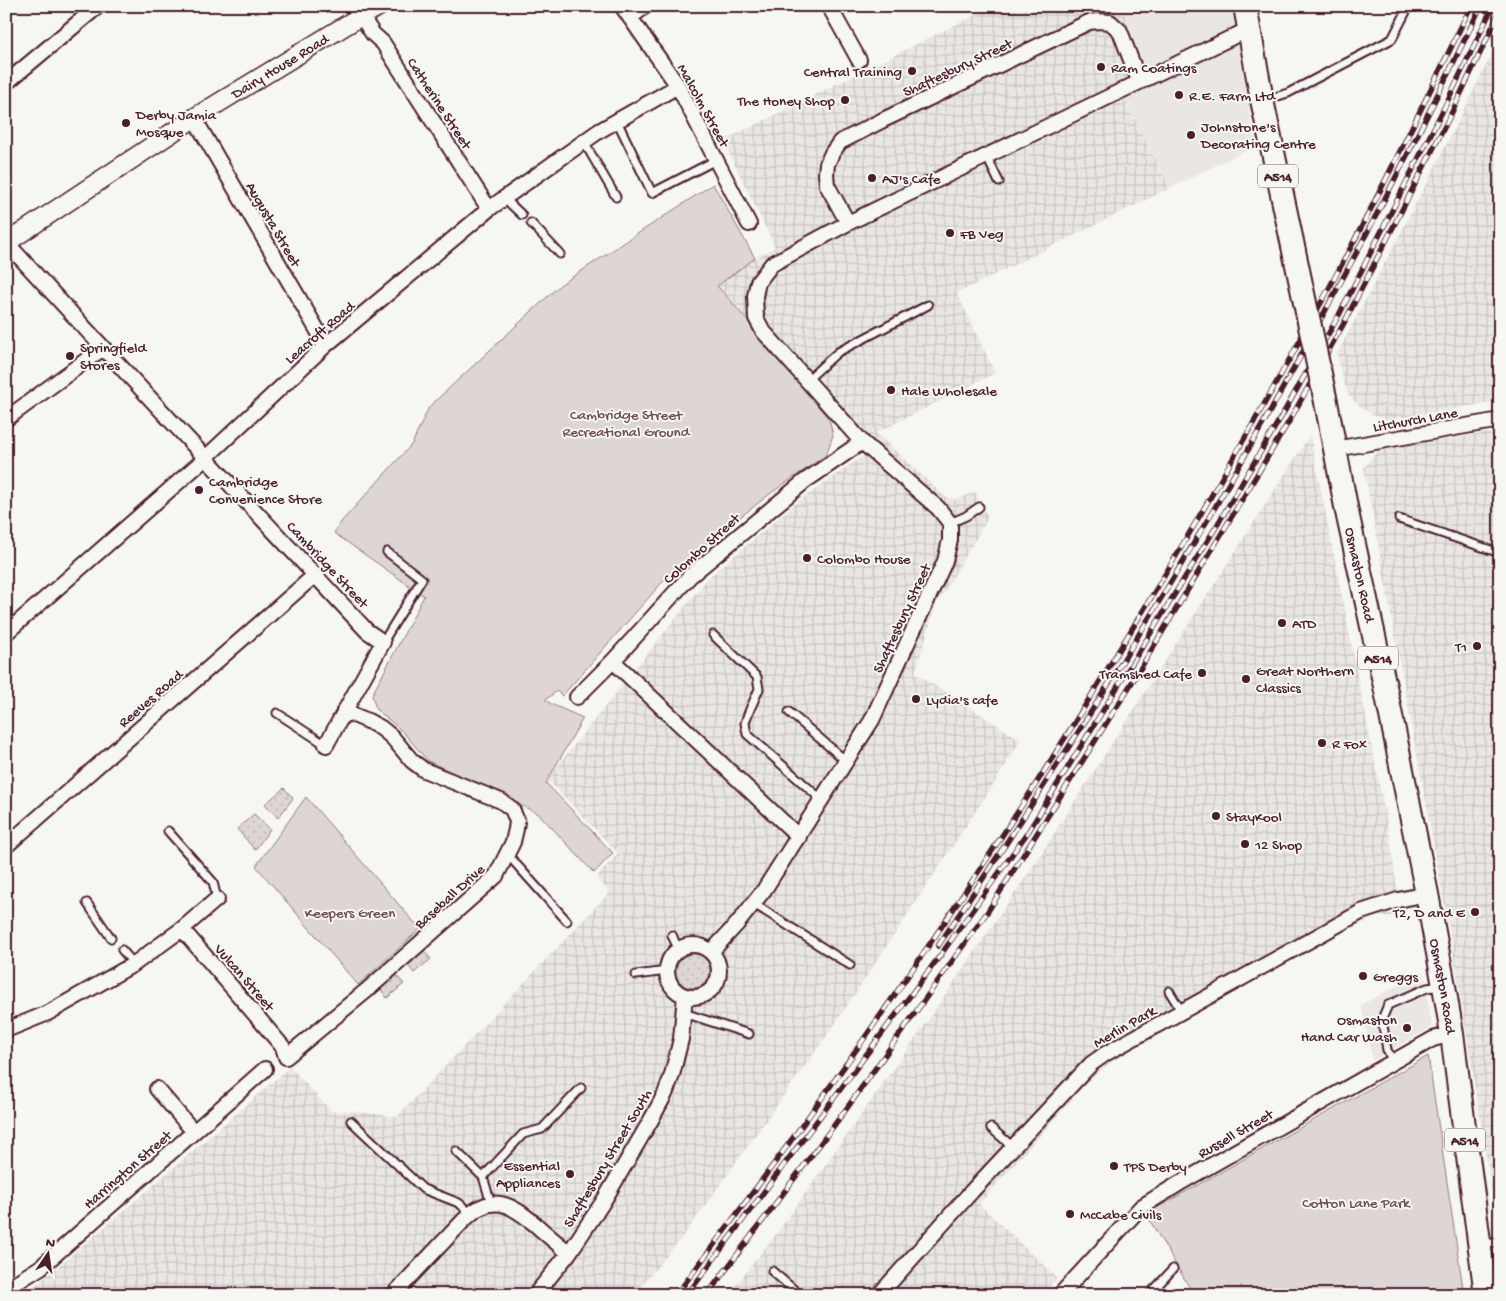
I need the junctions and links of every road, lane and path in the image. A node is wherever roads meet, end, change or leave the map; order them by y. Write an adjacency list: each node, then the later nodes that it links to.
1 (98, 6): 12 (street)
2 (380, 6): 8 (street, Dairy House Road)
3 (645, 6): 7 (street)
4 (829, 6): 10 (street)
5 (1245, 6): 9 (main road, Osmaston Road / A514)
6 (1409, 6): 14 (lane)
7 (626, 12): 13 (street, Malcolm Street)
8 (360, 16): 15 (street, Dairy House Road); 23 (street, Catherine Street)
9 (1249, 29): 11 (street); 14 (main road, Osmaston Road / A514)
10 (859, 60)
11 (1139, 81): 18 (street); 26 (street, Shaftesbury Street)
12 (6, 83)
13 (678, 86): 16 (street, Leacroft Road); 19 (street, Malcolm Street)
14 (1262, 100): 37 (main road, Osmaston Road / A514, bridge)
15 (194, 118): 28 (street, Dairy House Road); 31 (street, Augusta Street)
16 (617, 121): 17 (street, Leacroft Road); 19 (lane)
17 (584, 142): 21 (lane); 22 (street, Leacroft Road)
18 (986, 156): 20 (lane); 26 (street)
19 (716, 160): 27 (street, Malcolm Street)
20 (999, 182)
21 (616, 197)
22 (504, 198): 23 (street, Leacroft Road); 24 (lane)
23 (489, 209): 31 (street, Leacroft Road)
24 (522, 215)
25 (531, 223): 29 (lane)
26 (848, 223): 33 (street)
27 (749, 224)
28 (6, 242): 32 (street, Cambridge Street)
29 (560, 254)
30 (928, 305): 33 (lane)
31 (326, 345): 38 (street, Leacroft Road)
32 (103, 348): 34 (street); 38 (street, Cambridge Street)
33 (807, 380): 36 (street)
34 (6, 419)
35 (1500, 420): 37 (street, Litchurch Lane)
36 (862, 442): 41 (street); 48 (street, Colombo Street)
37 (1335, 449): 60 (main road, Osmaston Road / A514)
38 (206, 457): 44 (street, Cambridge Street); 45 (street, Leacroft Road)
39 (979, 506): 41 (lane)
40 (1399, 519): 43 (lane)
41 (950, 523): 54 (street, Shaftesbury Street)
42 (387, 552): 47 (lane)
43 (1500, 553)
44 (315, 575): 47 (street, Cambridge Street); 58 (street, Reeves Road)
45 (6, 633)
46 (713, 635): 55 (lane)
47 (384, 642): 50 (street)
48 (613, 661): 49 (street, Colombo Street); 57 (street)
49 (577, 697)
50 (344, 711): 53 (street); 59 (street, Baseball Drive)
51 (789, 712): 54 (lane)
52 (277, 713): 53 (lane)
53 (326, 745)
54 (846, 761): 55 (street, Shaftesbury Street)
55 (822, 800): 57 (street, Shaftesbury Street)
56 (168, 831): 61 (lane)
57 (799, 837): 63 (street, Shaftesbury Street)
58 (6, 846)
59 (508, 855): 64 (lane); 83 (street, Baseball Drive)
60 (1427, 894): 75 (main road, Osmaston Road / A514); 78 (street, Merlin Park)
61 (217, 899): 65 (street)
62 (87, 903): 67 (lane)
63 (754, 904): 70 (street, Shaftesbury Street); 72 (lane)
64 (567, 921)
65 (182, 929): 71 (street); 83 (street, Vulcan Street)
66 (672, 935): 68 (lane)
67 (111, 938)
68 (678, 949): 70 (street); 73 (street)
69 (122, 950): 71 (lane)
70 (711, 952): 77 (street)
71 (134, 964): 80 (street)
72 (850, 965)
73 (667, 971): 74 (lane); 77 (street)
74 (636, 975)
75 (1444, 986): 82 (main road, Osmaston Road / A514); 84 (lane)
76 (1169, 990): 78 (lane)
77 (686, 996): 79 (street, Shaftesbury Street South)
78 (1182, 1012): 91 (street, Merlin Park)
79 (684, 1013): 81 (lane); 97 (street, Shaftesbury Street South)
80 (6, 1030)
81 (749, 1034)
82 (1452, 1034): 84 (street, Russell Street); 96 (main road, Osmaston Road / A514)
83 (284, 1052)
84 (1393, 1061): 106 (street, Russell Street)
85 (265, 1069): 90 (street, Harrington Street)
86 (581, 1088): 93 (lane)
87 (157, 1089): 90 (street)
88 (351, 1121): 95 (lane)
89 (991, 1128): 91 (lane)
90 (194, 1132): 100 (street, Harrington Street)
91 (1013, 1147): 105 (street, Merlin Park)
92 (456, 1152): 93 (lane)
93 (482, 1177): 94 (lane)
94 (491, 1203): 95 (street); 97 (street)
95 (470, 1213): 102 (street)
96 (1490, 1243): 108 (main road, Osmaston Road / A514)
97 (569, 1253): 103 (street, Shaftesbury Street South)
98 (1172, 1269): 101 (lane)
99 (772, 1271): 104 (lane)
100 (6, 1289)
101 (1152, 1292): 107 (lane)
102 (393, 1295)
103 (535, 1295)
104 (800, 1295)
105 (879, 1295)
106 (1060, 1295)
107 (1161, 1295)
108 (1486, 1295)

